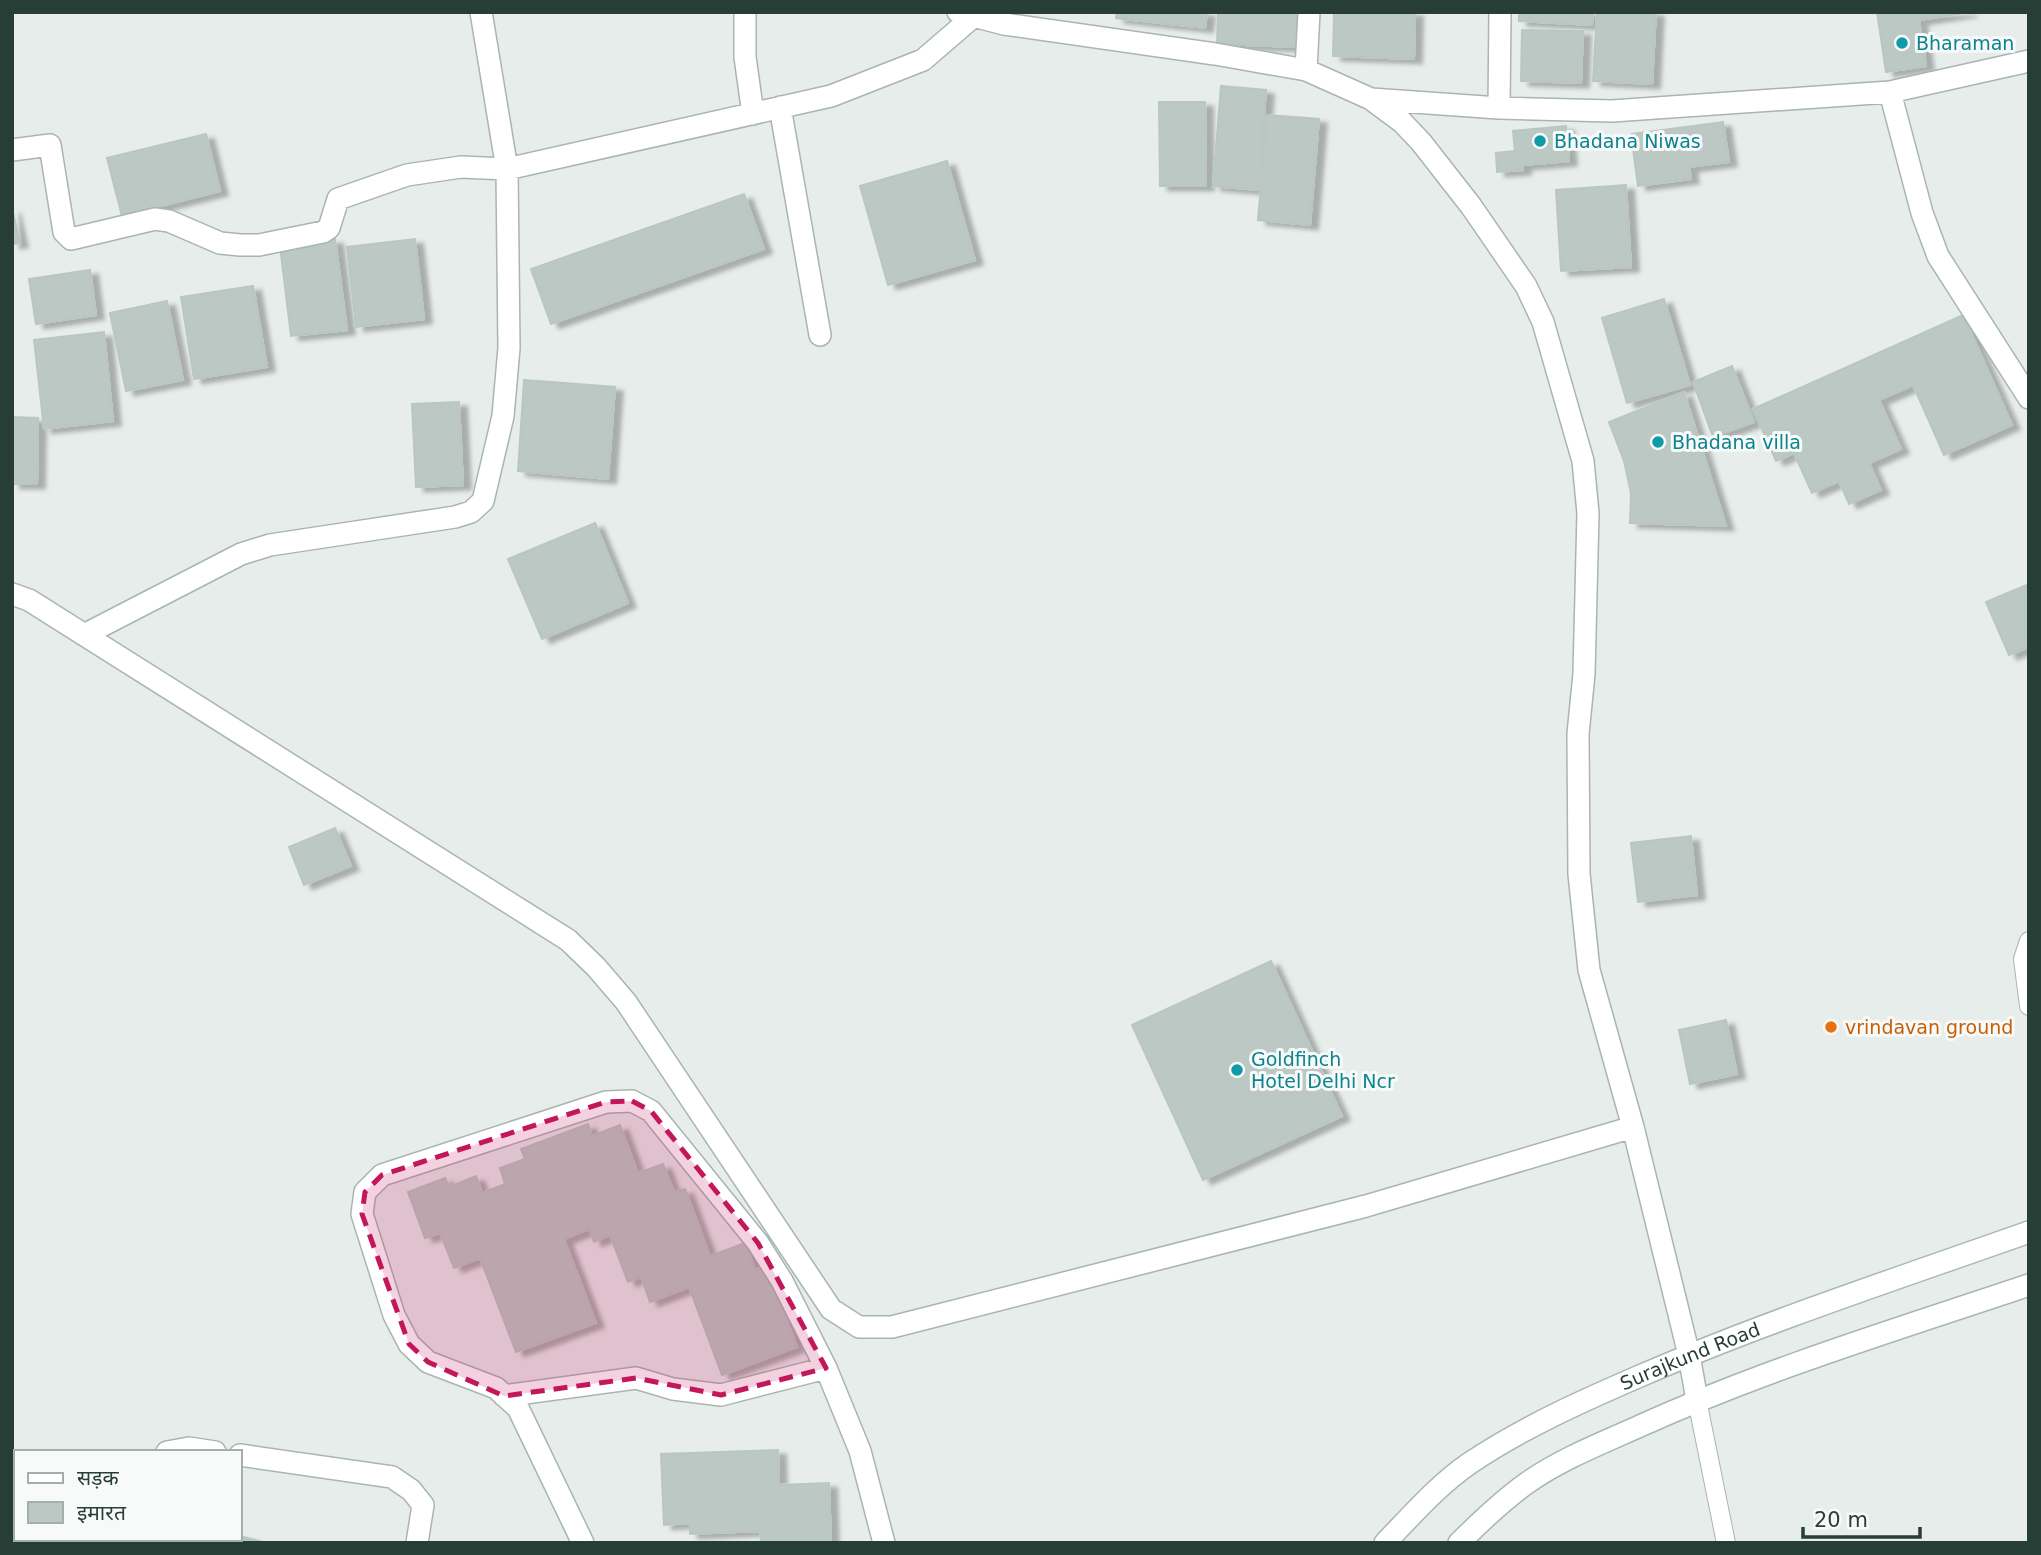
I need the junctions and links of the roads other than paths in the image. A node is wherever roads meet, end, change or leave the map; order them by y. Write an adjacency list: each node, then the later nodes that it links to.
1 (481, 12): 14 (street)
2 (745, 12): 12 (street)
3 (1309, 12): 7 (street)
4 (1500, 12): 11 (street)
5 (966, 14): 7 (street); 10 (street)
6 (2029, 61): 8 (street)
7 (1306, 70): 9 (street)
8 (1890, 92): 11 (street); 16 (street)
9 (1371, 99): 11 (street); 21 (street)
10 (780, 107): 12 (street); 15 (street)
11 (1499, 108)
12 (753, 114): 14 (street)
13 (12, 150): 14 (street)
14 (506, 169): 18 (street)
15 (820, 335)
16 (2029, 398)
17 (12, 594): 18 (street)
18 (84, 635): 21 (street)
19 (2029, 941): 20 (lane)
20 (2029, 1006)
21 (1633, 1127): 24 (street)
22 (2029, 1232): 24 (street, Surajkund Road)
23 (2029, 1285): 27 (street)
24 (1689, 1354): 27 (street); 34 (street, Surajkund Road)
25 (826, 1368): 26 (street); 26 (street); 33 (street)
26 (504, 1396): 32 (street)
27 (1698, 1400): 35 (street); 36 (lane)
28 (178, 1450): 29 (street)
29 (202, 1450)
30 (242, 1455): 31 (street)
31 (417, 1543)
32 (583, 1543)
33 (884, 1543)
34 (1385, 1543)
35 (1459, 1543)
36 (1726, 1543)

